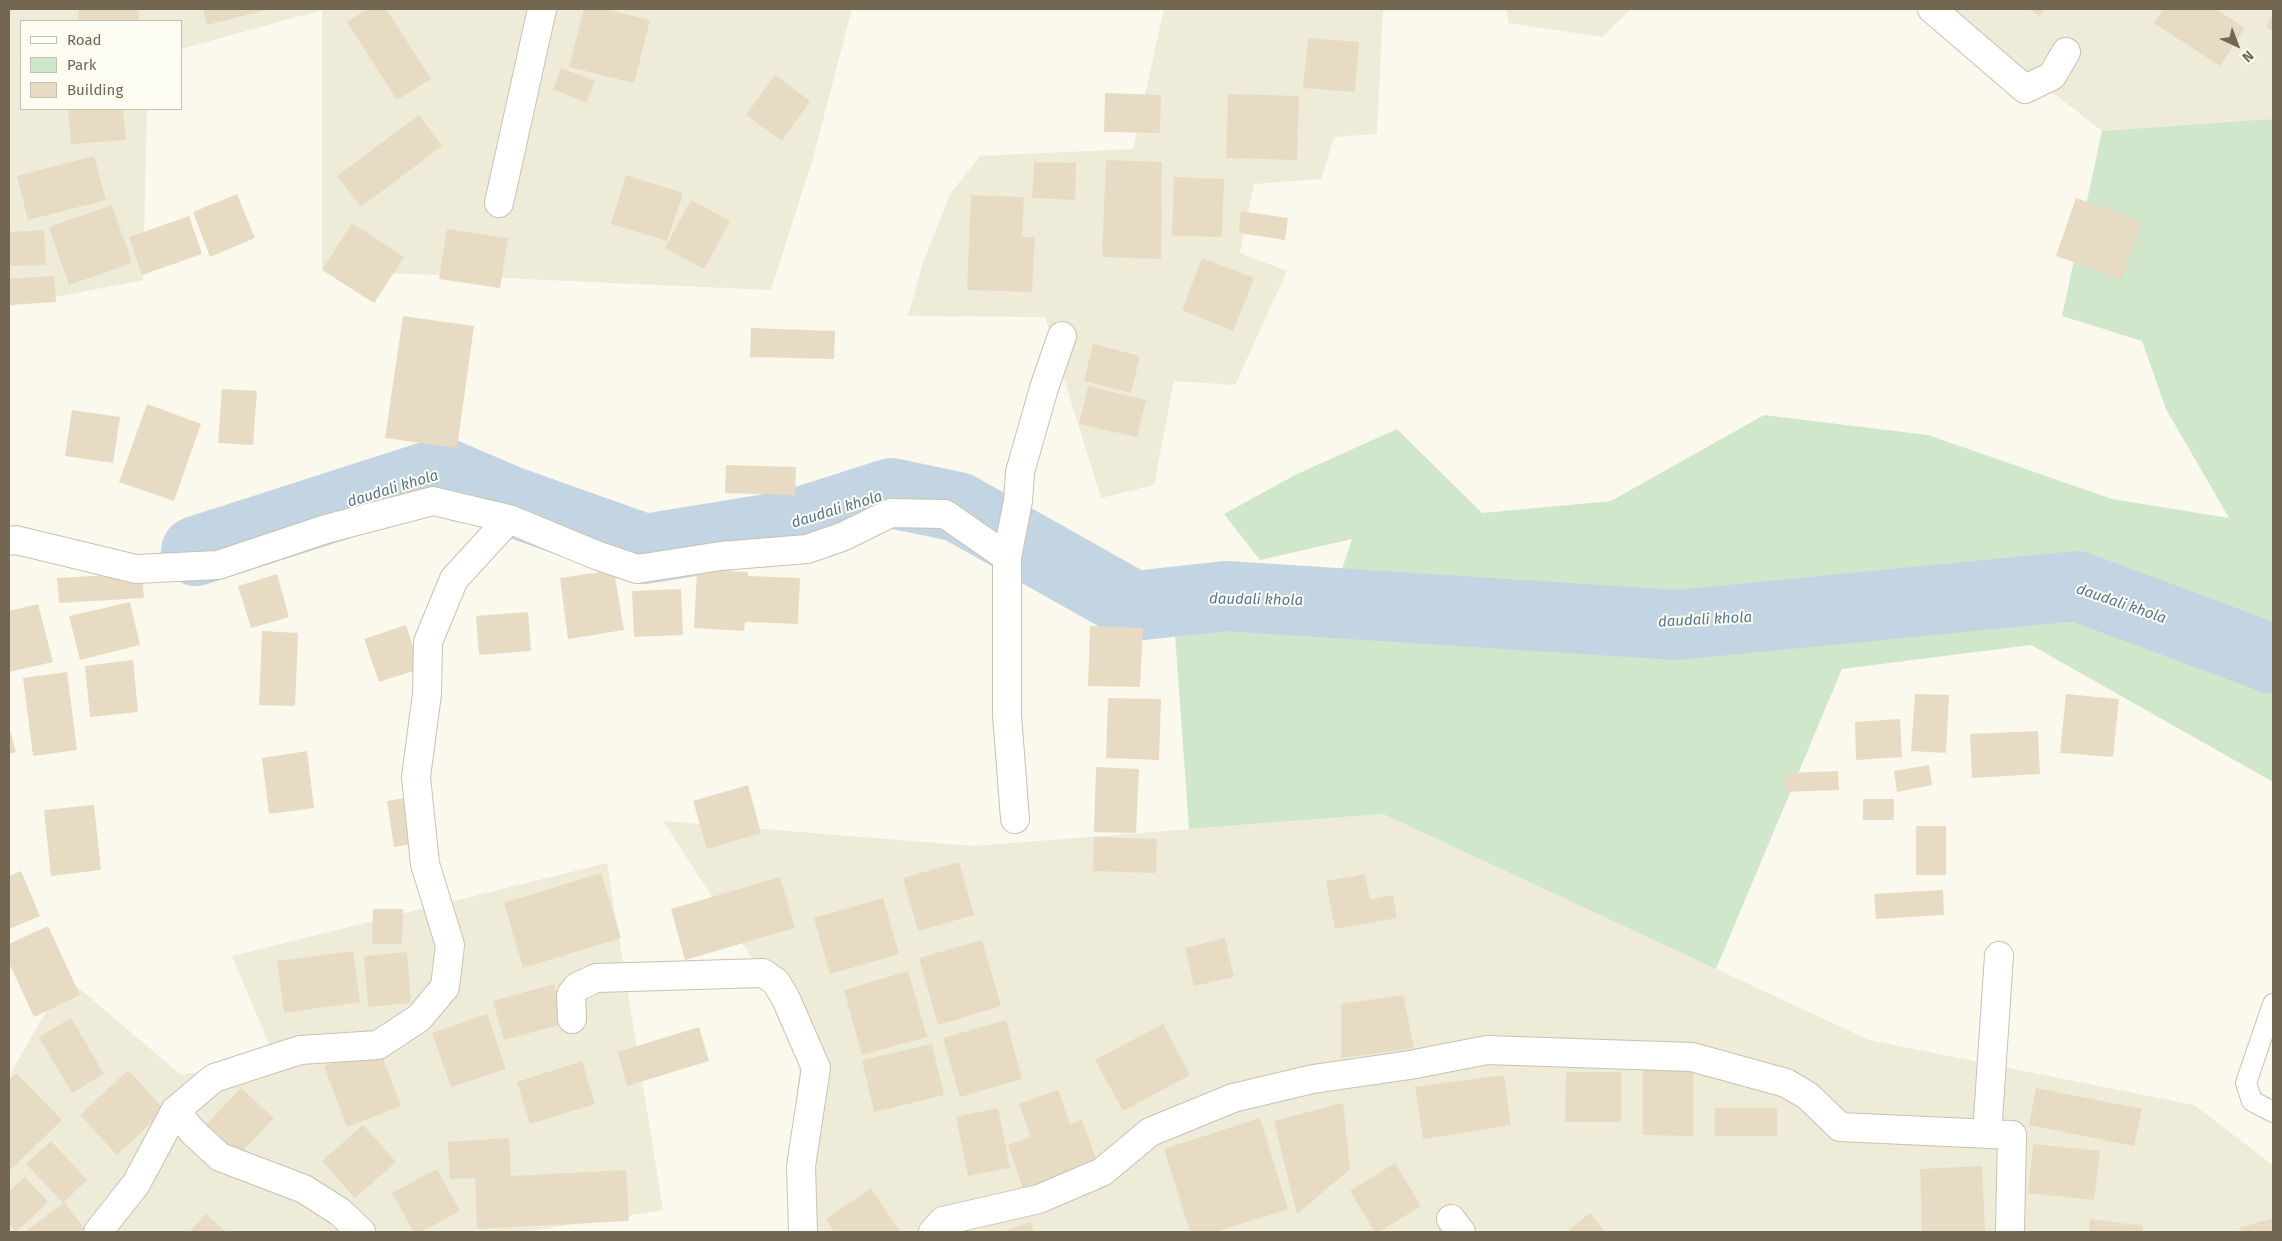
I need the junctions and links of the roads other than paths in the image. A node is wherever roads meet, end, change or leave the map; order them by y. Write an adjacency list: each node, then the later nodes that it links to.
1 (542, 9): 4 (street)
2 (1932, 9): 3 (street)
3 (2066, 52)
4 (499, 203)
5 (1062, 336): 8 (street)
6 (509, 519): 7 (street); 8 (street); 13 (street)
7 (9, 541)
8 (1006, 557): 9 (street)
9 (1015, 818)
10 (1999, 956): 15 (street)
11 (2273, 1004): 14 (lane)
12 (572, 1019): 18 (street)
13 (174, 1110): 16 (street); 17 (street)
14 (2273, 1112)
15 (1987, 1134): 19 (street); 20 (street)
16 (98, 1232)
17 (361, 1232)
18 (803, 1232)
19 (933, 1232)
20 (2010, 1232)

